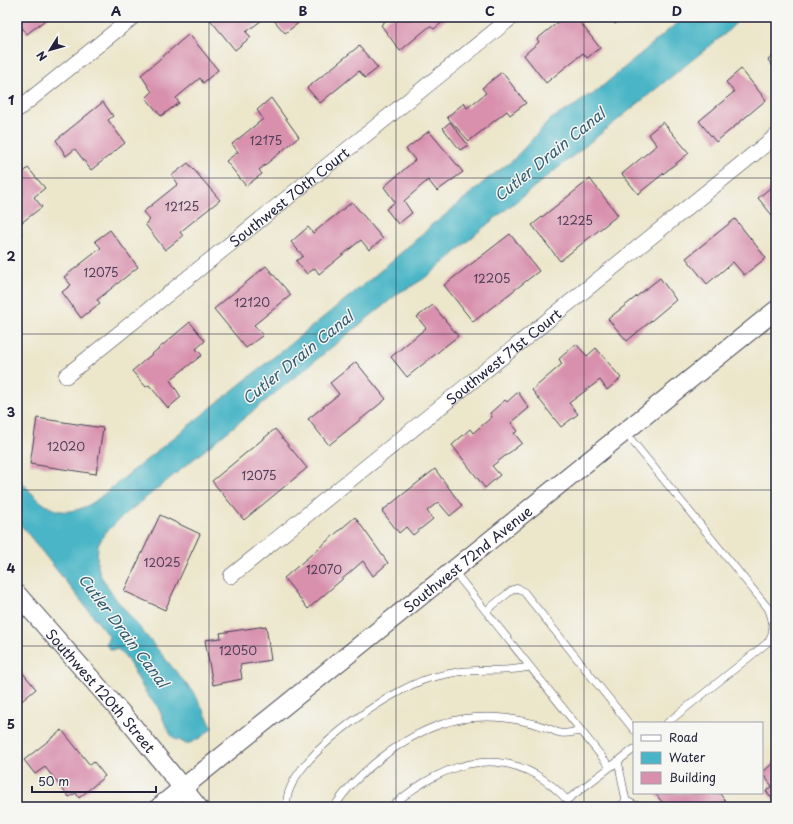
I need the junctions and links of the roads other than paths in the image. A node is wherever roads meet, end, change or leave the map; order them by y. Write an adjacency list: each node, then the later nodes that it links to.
1 (133, 17): 3 (street)
2 (512, 17): 6 (street, Southwest 70th Court)
3 (17, 110)
4 (776, 136): 9 (street, Southwest 71st Court)
5 (776, 310): 7 (street, Southwest 72nd Avenue)
6 (66, 376)
7 (625, 432): 8 (street, Southwest 72nd Avenue); 12 (lane)
8 (452, 569): 11 (lane); 21 (street, Southwest 72nd Avenue)
9 (232, 576)
10 (17, 594): 21 (street, Southwest 120th Street)
11 (486, 611): 14 (lane); 16 (lane)
12 (770, 639): 13 (lane); 15 (lane)
13 (776, 646)
14 (529, 667): 17 (lane); 25 (lane)
15 (668, 722)
16 (633, 729)
17 (580, 731): 20 (lane); 26 (lane)
18 (633, 750): 19 (lane)
19 (618, 761): 20 (lane); 22 (lane)
20 (610, 767): 27 (lane)
21 (183, 788): 23 (street, Southwest 72nd Avenue); 24 (street, Southwest 120th Street)
22 (626, 801): 28 (lane); 29 (lane)
23 (159, 807)
24 (198, 807)
25 (287, 807)
26 (334, 807)
27 (391, 807)
28 (619, 807)
29 (640, 807)

